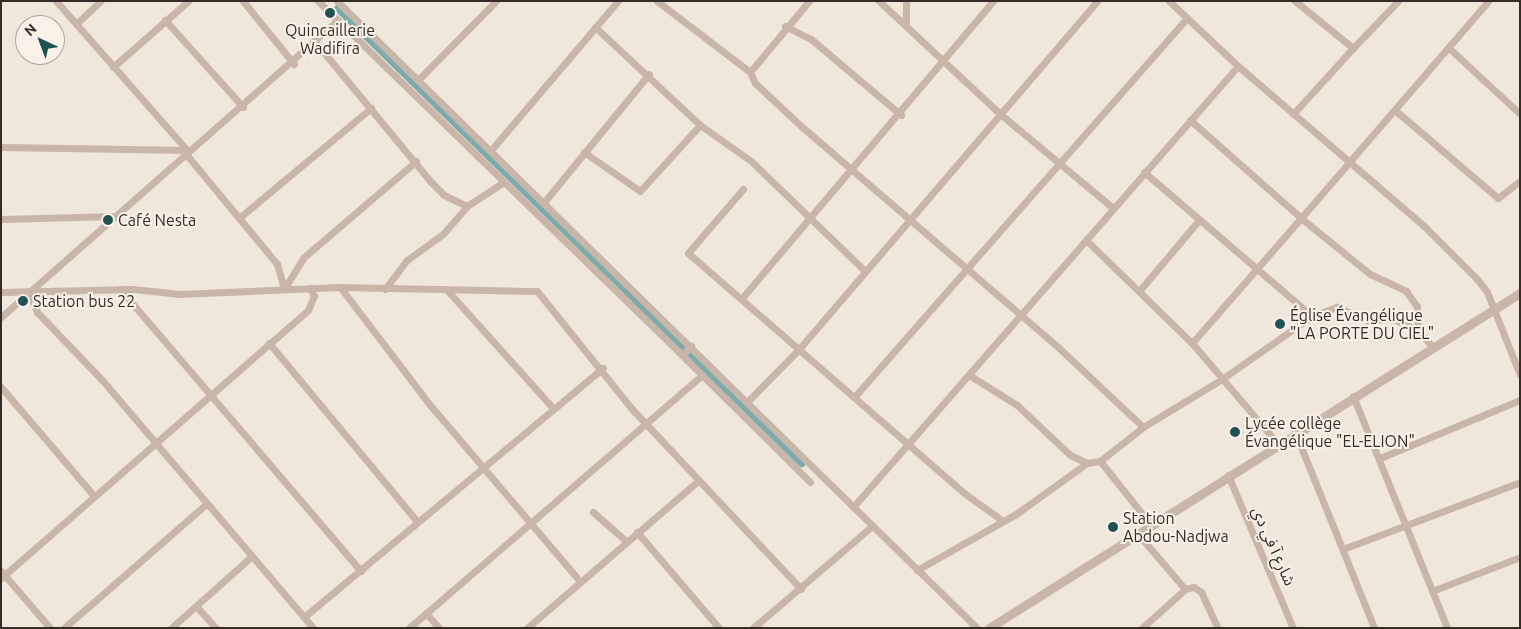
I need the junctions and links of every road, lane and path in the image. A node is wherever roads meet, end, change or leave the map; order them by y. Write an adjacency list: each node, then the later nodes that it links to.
1 (56, 1): 23 (street)
2 (101, 1): 23 (street)
3 (188, 1): 20 (street)
4 (243, 1): 30 (street)
5 (318, 1): 21 (street)
6 (337, 1): 35 (street)
7 (496, 1): 35 (street)
8 (618, 1): 25 (street)
9 (656, 1): 33 (street)
10 (809, 1): 24 (street)
11 (879, 1): 22 (street)
12 (906, 1): 22 (street)
13 (993, 1): 29 (street)
14 (1097, 1): 39 (street)
15 (1169, 1): 19 (street)
16 (1295, 1): 27 (street)
17 (1398, 1): 27 (street)
18 (1488, 1): 28 (street)
19 (1187, 18): 31 (street); 49 (street)
20 (165, 20): 32 (street); 36 (street)
21 (338, 20): 26 (street); 54 (street)
22 (906, 22): 29 (street)
23 (76, 24): 32 (street)
24 (785, 26): 33 (street); 42 (street)
25 (595, 28): 34 (street); 46 (street)
26 (316, 43): 30 (street); 37 (street)
27 (1352, 48): 40 (street)
28 (1449, 48): 38 (street); 41 (street)
29 (947, 61): 39 (street); 42 (street)
30 (294, 64): 36 (street)
31 (1238, 66): 40 (street); 43 (street)
32 (113, 68): 47 (street)
33 (750, 72): 52 (street)
34 (649, 74): 44 (street); 48 (street)
35 (418, 80): 46 (street)
36 (243, 106): 47 (street)
37 (371, 108): 50 (street); 61 (street)
38 (1396, 111): 51 (street); 55 (street)
39 (999, 113): 49 (street); 65 (street)
40 (1293, 114): 51 (street)
41 (1520, 114)
42 (901, 115): 52 (street)
43 (1190, 120): 53 (street); 62 (street)
44 (700, 125): 48 (street); 63 (street)
45 (1, 147): 47 (street)
46 (491, 150): 57 (street)
47 (187, 152): 60 (street); 61 (street)
48 (584, 152): 57 (street)
49 (1058, 160): 59 (street); 68 (street)
50 (416, 161): 58 (street); 74 (street)
51 (1350, 161): 62 (street); 82 (street)
52 (853, 172): 63 (street); 65 (street)
53 (1144, 172): 59 (street); 66 (street)
54 (504, 182): 58 (street); 92 (street)
55 (1520, 182)
56 (743, 189): 81 (street)
57 (545, 201): 89 (street)
58 (467, 206): 75 (street)
59 (1113, 208): 67 (street)
60 (116, 216): 64 (street); 79 (street)
61 (239, 218): 74 (street)
62 (1301, 218): 69 (street); 86 (street)
63 (811, 219): 70 (street); 81 (street)
64 (1, 220)
65 (909, 220): 68 (street); 70 (street)
66 (1199, 220): 69 (street); 77 (street)
67 (1086, 240): 77 (street); 85 (street)
68 (967, 267): 85 (street); 99 (street)
69 (1256, 270): 83 (street); 88 (street)
70 (865, 271): 91 (street)
71 (340, 287): 72 (street); 75 (street); 114 (street)
72 (310, 288): 74 (street); 87 (street)
73 (120, 289): 74 (street); 79 (street); 101 (street)
74 (284, 289)
75 (385, 289): 76 (street)
76 (447, 290): 93 (street); 104 (street)
77 (1140, 290): 88 (street)
78 (1, 292): 79 (street)
79 (29, 292): 84 (street); 108 (street)
80 (1520, 294): 82 (street)
81 (742, 298): 91 (street)
82 (1494, 310): 90 (street); 94 (street)
83 (1312, 316): 86 (street); 97 (street)
84 (1, 317)
85 (1019, 317): 96 (street); 106 (street)
86 (1418, 330): 90 (street)
87 (269, 343): 101 (street); 123 (street)
88 (1192, 343): 97 (street)
89 (691, 346): 92 (street); 103 (street)
90 (1433, 346): 100 (street)
91 (799, 349): 99 (street); 103 (street)
92 (682, 355): 95 (street)
93 (603, 368): 104 (street); 105 (street)
94 (1520, 375)
95 (702, 376): 105 (street); 117 (street)
96 (969, 376): 110 (street); 113 (street)
97 (1222, 379): 106 (street); 109 (street)
98 (1, 387): 119 (street)
99 (856, 395): 110 (street)
100 (1353, 396): 107 (street); 111 (street)
101 (209, 397): 108 (street); 136 (street)
102 (1520, 400): 111 (street)
103 (746, 402): 121 (street)
104 (552, 407): 114 (street)
105 (648, 424): 116 (street); 125 (street)
106 (1143, 427): 112 (street)
107 (1295, 432): 109 (street); 132 (street)
108 (156, 443): 119 (street); 120 (street)
109 (1277, 443): 115 (street)
110 (909, 446): 121 (street); 124 (street)
111 (1380, 458): 127 (street)
112 (1100, 462): 113 (street); 126 (street)
113 (1087, 463): 124 (street)
114 (481, 467): 123 (street); 125 (street)
115 (1228, 476): 126 (street); 159 (street, شارع آ في دي)
116 (697, 482): 129 (street); 140 (street)
117 (810, 482)
118 (1520, 482): 127 (street)
119 (94, 496): 137 (street)
120 (205, 505): 134 (street); 146 (street)
121 (852, 506): 128 (street)
122 (593, 512): 131 (street)
123 (417, 521): 136 (street)
124 (1003, 521): 135 (street)
125 (530, 523): 138 (street); 143 (street)
126 (1151, 525): 130 (street)
127 (1407, 525): 132 (street); 141 (street)
128 (872, 526): 135 (street); 140 (street)
129 (637, 532): 131 (street); 153 (street)
130 (1138, 534): 139 (street); 156 (street)
131 (626, 541): 138 (street)
132 (1343, 549): 160 (street)
133 (1520, 556): 141 (street)
134 (251, 557): 142 (street); 144 (street)
135 (917, 570): 155 (street)
136 (360, 571): 144 (street)
137 (2, 575): 145 (street)
138 (580, 581): 152 (street)
139 (1185, 588): 157 (street); 158 (street)
140 (801, 589): 154 (street)
141 (1432, 591): 161 (street)
142 (196, 606): 147 (street); 148 (street)
143 (426, 613): 150 (street); 151 (street)
144 (304, 617): 149 (street)
145 (50, 628)
146 (64, 628)
147 (171, 628)
148 (216, 628)
149 (313, 628)
150 (409, 628)
151 (439, 628)
152 (527, 628)
153 (719, 628)
154 (753, 628)
155 (977, 628)
156 (989, 628)
157 (1142, 628)
158 (1218, 628)
159 (1293, 628)
160 (1374, 628)
161 (1447, 628)

